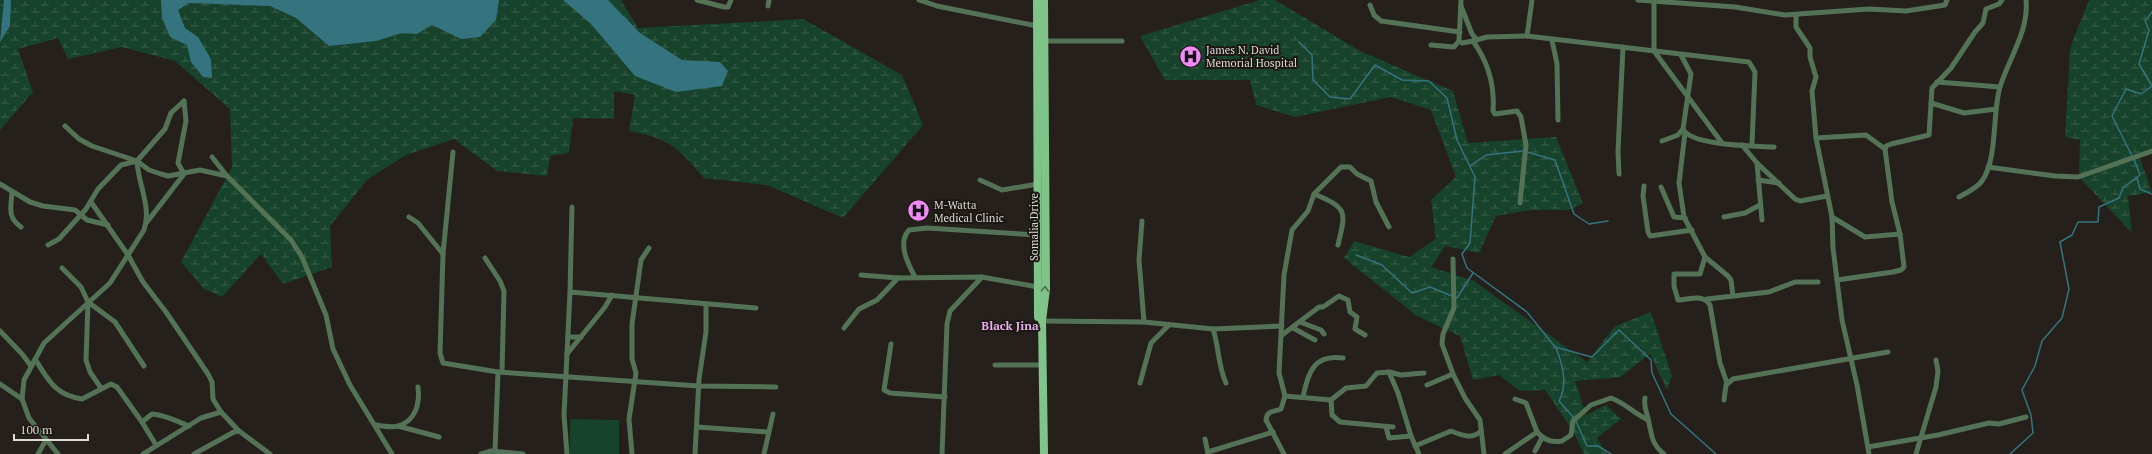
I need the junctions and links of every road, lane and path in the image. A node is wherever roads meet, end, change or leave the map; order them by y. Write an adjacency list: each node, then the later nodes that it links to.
1 (697, 0): 2 (street)
2 (730, 0)
3 (769, 0): 15 (street)
4 (919, 0): 17 (street)
5 (1037, 0): 17 (main road, Somalia Drive)
6 (1044, 0): 24 (main road, Somalia Drive)
7 (1532, 0): 19 (street)
8 (1638, 0): 9 (street)
9 (1654, 0): 16 (street); 27 (street)
10 (1947, 0): 16 (street)
11 (2002, 0): 29 (street)
12 (2026, 0): 30 (street)
13 (1461, 3): 18 (street); 20 (street)
14 (1370, 5): 18 (street)
15 (768, 6)
16 (1796, 15): 37 (street)
17 (1037, 26): 56 (main road, Somalia Drive)
18 (1460, 32): 23 (street)
19 (1527, 36): 20 (street); 21 (street)
20 (1475, 40): 23 (street); 65 (street)
21 (1552, 40): 26 (street); 34 (street)
22 (1122, 41): 24 (street)
23 (1459, 41): 25 (street)
24 (1044, 42): 106 (main road, Somalia Drive, one-way to 24)
25 (1430, 45)
26 (1623, 47): 27 (street); 51 (street)
27 (1654, 51): 28 (street); 31 (street)
28 (1681, 55): 31 (street); 41 (street)
29 (1937, 82): 30 (street); 32 (street)
30 (2000, 87): 33 (street)
31 (1688, 98): 36 (street); 39 (street)
32 (1931, 103): 33 (street); 43 (street)
33 (1996, 109): 49 (street)
34 (1558, 120)
35 (65, 126): 47 (street)
36 (1684, 131): 38 (street); 39 (street); 72 (street)
37 (1816, 138): 43 (street); 62 (street)
38 (1662, 141)
39 (1722, 143): 40 (street)
40 (1742, 145): 41 (street); 48 (street)
41 (1752, 145): 42 (street)
42 (1774, 147)
43 (1885, 149): 80 (street)
44 (2152, 151): 49 (street)
45 (453, 152): 85 (street)
46 (212, 157): 52 (street)
47 (137, 161): 50 (street); 50 (street); 64 (street); 75 (street)
48 (1757, 163): 54 (street); 57 (street)
49 (1988, 168): 63 (street)
50 (184, 174): 52 (street); 75 (street)
51 (1619, 174)
52 (227, 176): 161 (street)
53 (980, 180): 56 (street)
54 (1758, 180): 57 (street); 66 (street)
55 (0, 184): 60 (street)
56 (1038, 184): 81 (main road, Somalia Drive)
57 (1780, 184): 62 (street)
58 (1644, 186): 79 (street)
59 (1661, 187): 72 (street)
60 (12, 192): 68 (street); 77 (street)
61 (1314, 194): 78 (street); 83 (street); 110 (street)
62 (1827, 196): 71 (street)
63 (1959, 197)
64 (91, 202): 68 (street); 76 (street)
65 (1520, 203)
66 (1760, 205): 70 (street); 73 (street)
67 (572, 207): 98 (street)
68 (80, 214): 76 (street); 82 (street)
69 (410, 217): 85 (street)
70 (1724, 217)
71 (1832, 217): 80 (street); 95 (street)
72 (1685, 218): 79 (street)
73 (1762, 220)
74 (1142, 221): 107 (street)
75 (147, 222): 86 (street)
76 (108, 225): 86 (street)
77 (21, 227)
78 (1389, 227)
79 (1692, 230): 87 (street)
80 (1900, 234): 95 (street)
81 (1037, 235): 92 (street); 97 (main road, Somalia Drive)
82 (48, 245)
83 (1338, 245)
84 (649, 248): 101 (street)
85 (443, 254): 132 (street)
86 (128, 255): 103 (street); 155 (street)
87 (1705, 257): 100 (street); 102 (street)
88 (485, 258): 132 (street)
89 (1453, 259): 135 (street)
90 (62, 268): 103 (street)
91 (861, 275): 93 (street)
92 (915, 277): 93 (street); 94 (street)
93 (898, 278): 111 (street)
94 (982, 278): 97 (street); 148 (street)
95 (1837, 280): 125 (street)
96 (1818, 282): 100 (street)
97 (1038, 287): 128 (main road, Somalia Drive)
98 (570, 292): 99 (street); 118 (street)
99 (612, 295): 101 (street); 119 (street)
100 (1733, 296): 102 (street)
101 (635, 298): 104 (street); 137 (street)
102 (1707, 299): 140 (street)
103 (88, 302): 126 (street); 130 (street); 146 (street)
104 (706, 305): 105 (street); 143 (street)
105 (756, 308)
106 (1042, 321): 107 (street); 197 (main road, Somalia Drive)
107 (1144, 322): 109 (street)
108 (1300, 322): 112 (street); 116 (street); 117 (street)
109 (1169, 325): 113 (street); 138 (street)
110 (1282, 326): 113 (street); 115 (street)
111 (844, 328)
112 (1293, 328): 115 (street); 120 (street)
113 (1213, 329): 139 (street)
114 (0, 331): 129 (street)
115 (1282, 334): 147 (street)
116 (1324, 334)
117 (1365, 335)
118 (568, 337): 119 (street); 123 (street)
119 (581, 337): 123 (street)
120 (1315, 340)
121 (891, 344): 148 (street)
122 (1888, 352): 125 (street)
123 (567, 354): 136 (street)
124 (1343, 358): 149 (street)
125 (1850, 358): 140 (street); 179 (street)
126 (35, 359): 129 (street); 146 (street)
127 (1936, 360): 173 (street)
128 (1039, 365): 131 (street); 196 (main road, Somalia Drive)
129 (31, 366): 151 (street)
130 (144, 366)
131 (995, 366)
132 (500, 372): 136 (street); 181 (street)
133 (1389, 372): 134 (street); 153 (street); 171 (street)
134 (1424, 373)
135 (1453, 374): 142 (street); 167 (street)
136 (565, 376): 137 (street); 191 (street)
137 (636, 381): 143 (street); 192 (street)
138 (1140, 383)
139 (1226, 383)
140 (1727, 383): 154 (street)
141 (0, 384): 151 (street)
142 (1427, 385)
143 (699, 386): 145 (street); 163 (street)
144 (418, 387): 162 (street)
145 (776, 387)
146 (101, 388): 159 (street)
147 (1285, 396): 149 (street); 169 (street)
148 (944, 397): 195 (street)
149 (1303, 397): 153 (street)
150 (1645, 398): 158 (street)
151 (22, 399): 176 (street)
152 (1515, 399): 170 (street)
153 (1331, 400): 164 (street)
154 (1724, 400)
155 (221, 412): 160 (street); 166 (street)
156 (773, 414): 168 (street)
157 (2026, 417): 173 (street)
158 (1648, 420): 174 (street); 202 (street)
159 (142, 422): 160 (street); 177 (street)
160 (189, 426): 177 (street)
161 (376, 426): 162 (street); 188 (street)
162 (398, 426): 172 (street)
163 (696, 427): 168 (street); 193 (street)
164 (1386, 427): 165 (street); 171 (street)
165 (1393, 427)
166 (239, 431): 186 (street); 187 (street)
167 (1481, 431): 178 (street); 200 (street)
168 (768, 432): 194 (street)
169 (1273, 432): 182 (street); 198 (street)
170 (1537, 432): 174 (street); 201 (street)
171 (1411, 436): 178 (street)
172 (439, 437)
173 (1921, 437): 179 (street); 204 (street)
174 (1542, 438): 180 (street)
175 (1205, 439): 182 (street)
176 (46, 440): 183 (street); 184 (street)
177 (156, 445): 185 (street)
178 (1416, 446): 199 (street)
179 (1868, 447): 203 (street)
180 (1535, 450)
181 (494, 451): 189 (street); 190 (street)
182 (1208, 453)
183 (38, 454)
184 (58, 454)
185 (143, 454)
186 (194, 454)
187 (270, 454)
188 (392, 454)
189 (481, 454)
190 (524, 454)
191 (567, 454)
192 (632, 454)
193 (695, 454)
194 (764, 454)
195 (942, 454)
196 (1040, 454)
197 (1044, 454)
198 (1284, 454)
199 (1419, 454)
200 (1484, 454)
201 (1505, 454)
202 (1664, 454)
203 (1869, 454)
204 (1916, 454)

